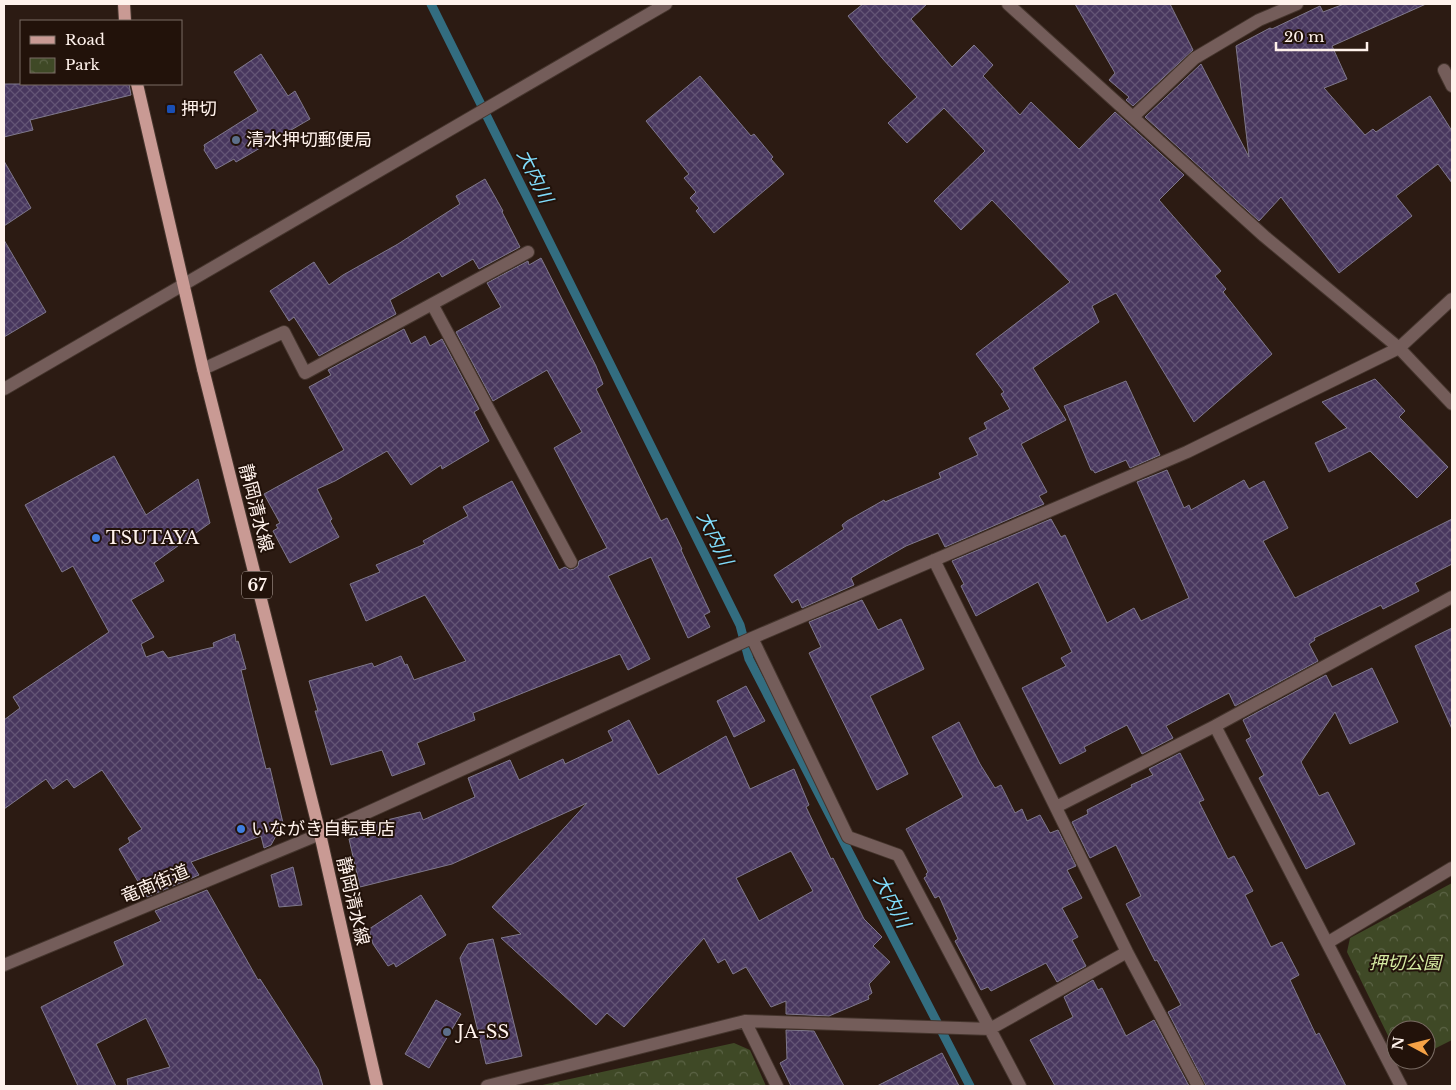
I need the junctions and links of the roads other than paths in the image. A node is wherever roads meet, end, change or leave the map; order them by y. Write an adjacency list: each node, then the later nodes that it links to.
1 (124, 4): 5 (main road)
2 (666, 4): 11 (street)
3 (1008, 4): 9 (street)
4 (1297, 4): 9 (street)
5 (125, 20)
6 (1444, 70): 8 (street)
7 (137, 85): 11 (main road, 静岡清水線 / 67)
8 (1452, 86)
9 (1134, 117): 14 (street)
10 (528, 252): 13 (street)
11 (183, 284): 15 (main road, 静岡清水線 / 67); 16 (street)
12 (1452, 299): 14 (street, 竜南街道)
13 (432, 304): 15 (street); 19 (street)
14 (1399, 348): 17 (street); 18 (street, 竜南街道)
15 (203, 369): 24 (main road, 静岡清水線 / 67)
16 (4, 389)
17 (1452, 404)
18 (934, 560): 21 (street, 竜南街道); 23 (street)
19 (570, 562)
20 (1452, 597): 22 (street)
21 (752, 638): 24 (street, 竜南街道); 30 (street)
22 (1214, 726): 23 (street); 26 (street)
23 (1056, 806): 27 (street)
24 (320, 834): 28 (street, 竜南街道); 31 (main road, 静岡清水線 / 67)
25 (1452, 868): 26 (street)
26 (1327, 943): 36 (street)
27 (1127, 952): 30 (street); 35 (street)
28 (4, 966)
29 (745, 1021): 30 (street); 32 (street); 33 (street)
30 (990, 1029): 34 (street)
31 (377, 1086)
32 (487, 1086)
33 (777, 1086)
34 (1020, 1086)
35 (1198, 1086)
36 (1402, 1086)

